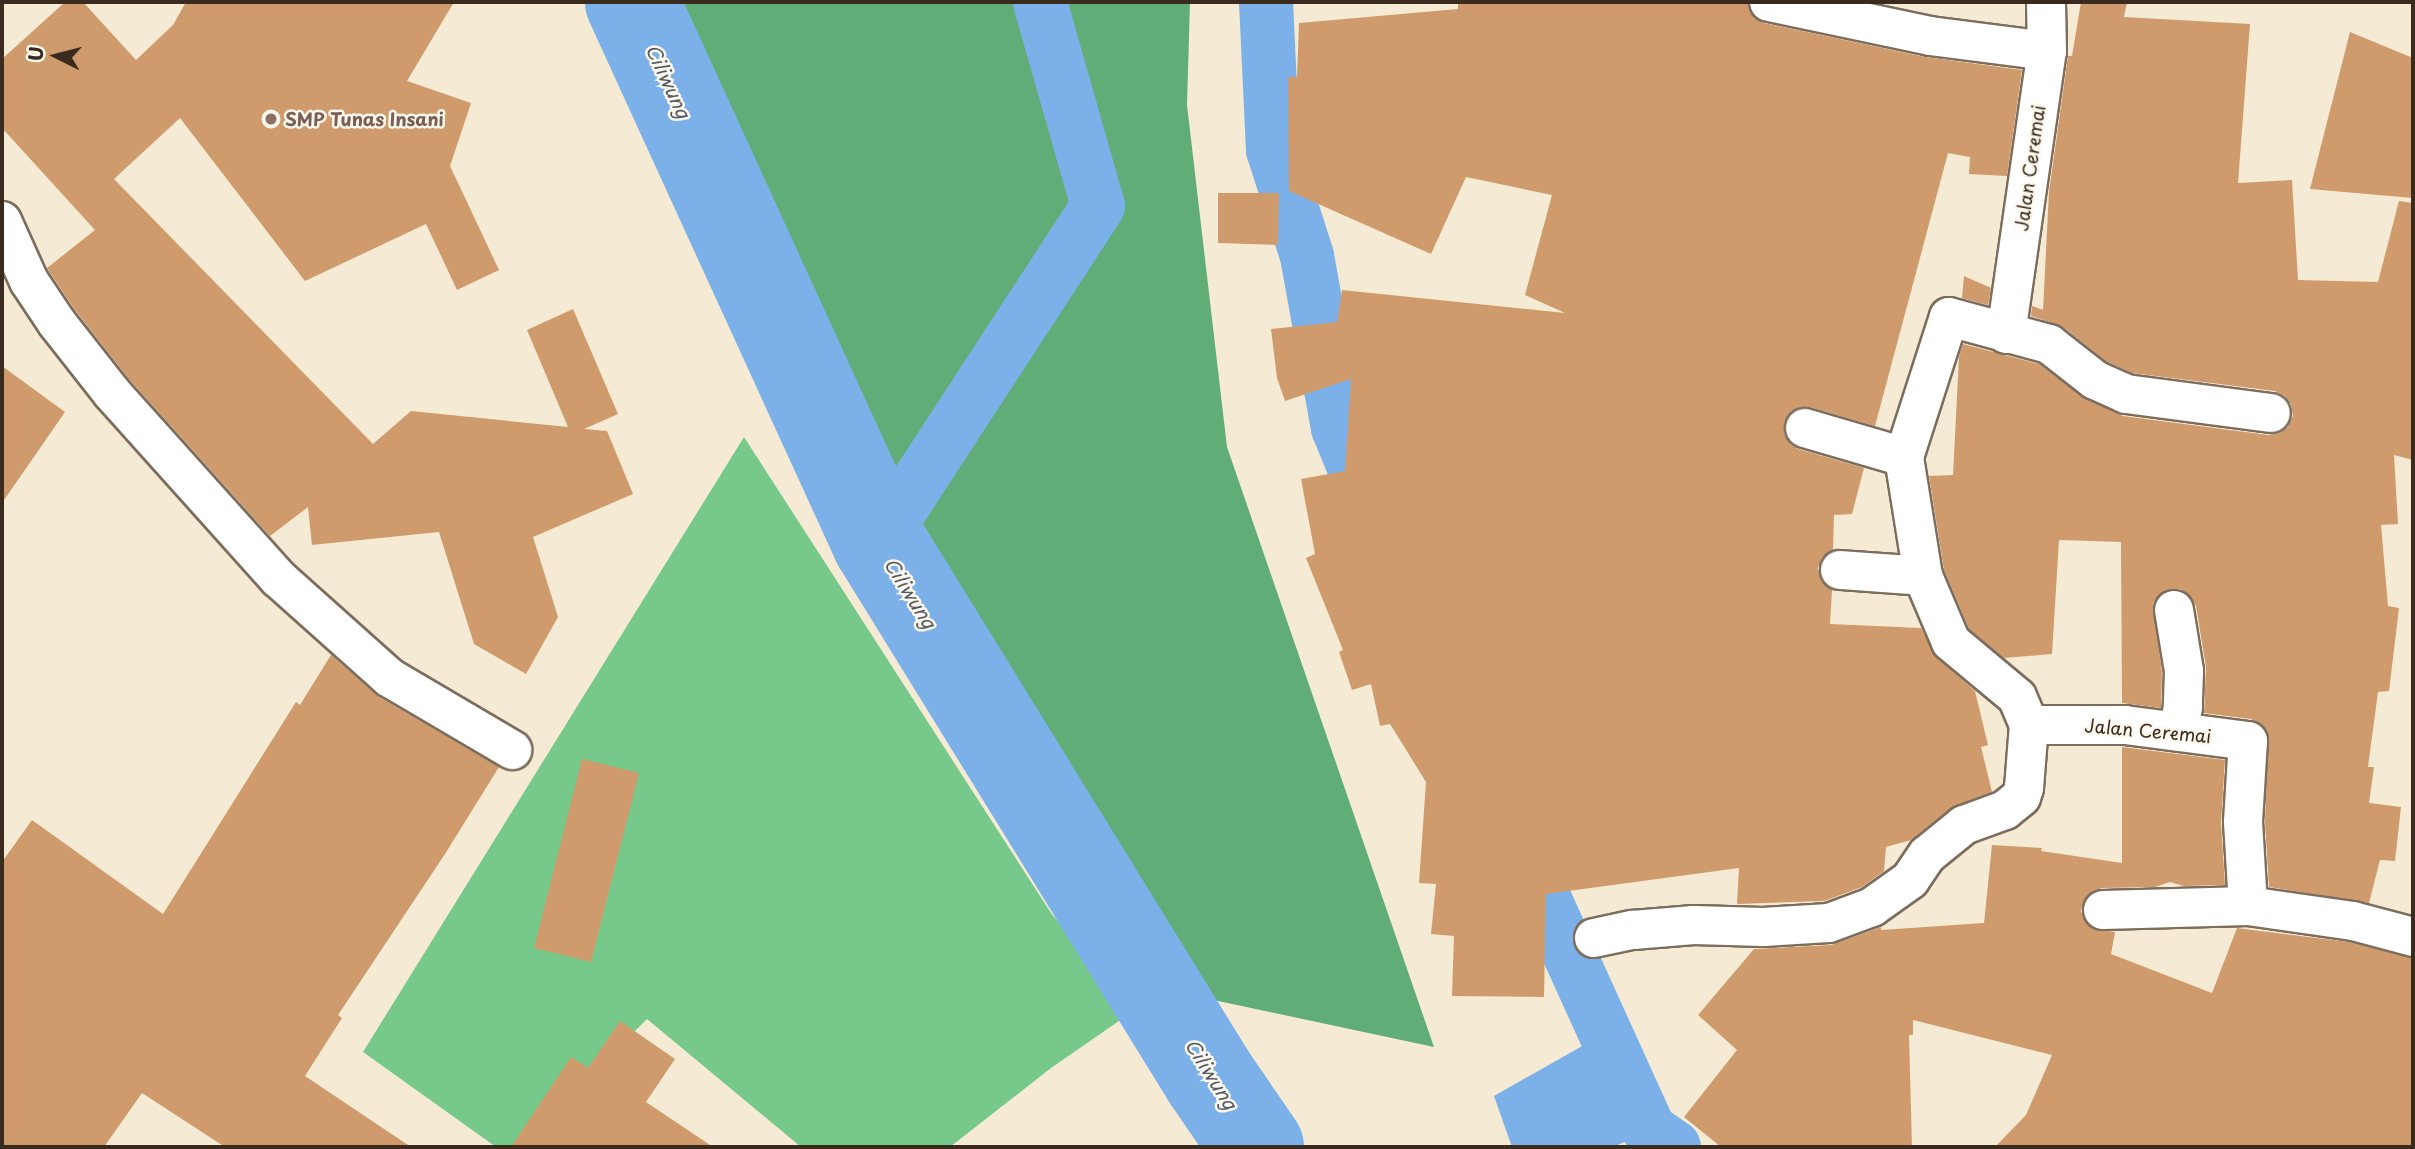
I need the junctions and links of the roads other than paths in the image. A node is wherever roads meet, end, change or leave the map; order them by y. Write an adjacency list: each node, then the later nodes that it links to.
1 (1769, 2): 3 (street)
2 (2046, 2): 3 (street, Jalan Ceremai)
3 (2047, 51): 5 (street, Jalan Ceremai)
4 (2, 222): 14 (street)
5 (2006, 334): 6 (street); 8 (street)
6 (2271, 412)
7 (1805, 428): 8 (street)
8 (1904, 457): 10 (street)
9 (1840, 570): 10 (street)
10 (1923, 576): 12 (street)
11 (2174, 610): 13 (street)
12 (2029, 725): 13 (street, Jalan Ceremai); 18 (street)
13 (2178, 732): 15 (street, Jalan Ceremai)
14 (512, 750)
15 (2248, 906): 16 (street); 17 (street)
16 (2103, 910)
17 (2413, 937)
18 (1594, 939)

